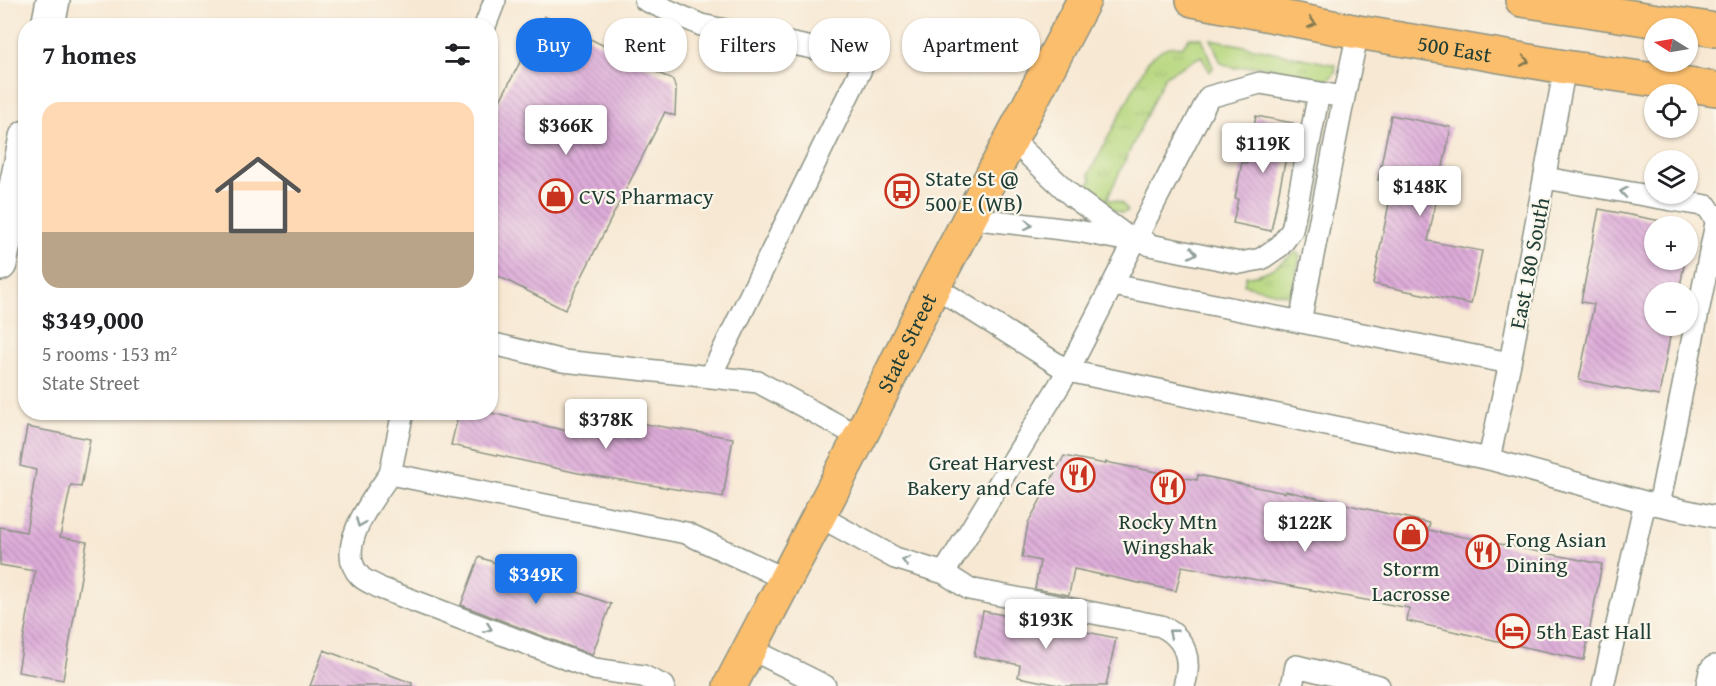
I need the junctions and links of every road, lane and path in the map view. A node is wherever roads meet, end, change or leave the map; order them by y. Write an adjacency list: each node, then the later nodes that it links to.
1 (53, 0): 8 (street)
2 (495, 0): 9 (lane)
3 (645, 0): 29 (lane)
4 (1084, 0): 16 (main road, State Street)
5 (1193, 0): 11 (main road, 500 East, one-way to 11)
6 (1522, 0): 7 (main road)
7 (1594, 6): 10 (main road)
8 (50, 18)
9 (488, 18)
10 (1716, 30)
11 (1358, 32): 12 (main road, 500 East, one-way to 12); 15 (lane)
12 (1565, 67): 13 (main road, 500 East); 18 (lane, East 180 South)
13 (1716, 89)
14 (1318, 93): 15 (lane); 21 (lane); 21 (lane, one-way to 14)
15 (1344, 97): 25 (lane)
16 (1011, 139): 19 (main road, State Street); 21 (lane)
17 (18, 176): 22 (street)
18 (1545, 178): 20 (lane, one-way to 18); 27 (lane, East 180 South)
19 (970, 218): 21 (lane, one-way to 21); 23 (main road, State Street)
20 (1716, 222): 34 (lane)
21 (1136, 239): 24 (lane)
22 (0, 264)
23 (934, 285): 28 (lane); 31 (main road, State Street)
24 (1113, 285): 25 (lane); 28 (lane)
25 (1300, 322): 27 (lane)
26 (498, 345): 29 (lane)
27 (1510, 363): 32 (lane, East 180 South)
28 (1068, 371): 32 (lane); 37 (lane)
29 (710, 377): 31 (lane)
30 (401, 420): 33 (lane)
31 (860, 437): 35 (main road, State Street)
32 (1489, 459): 34 (lane)
33 (390, 474): 38 (lane); 41 (lane, one-way to 41)
34 (1652, 503): 36 (lane); 47 (lane)
35 (819, 516): 37 (lane, one-way to 35); 38 (main road, State Street)
36 (1716, 517)
37 (944, 573): 44 (lane, one-way to 37)
38 (785, 579): 39 (main road, State Street)
39 (749, 648): 42 (main road, State Street); 43 (lane)
40 (1716, 672): 48 (street)
41 (664, 686)
42 (730, 686)
43 (825, 686)
44 (1184, 686)
45 (1292, 686): 46 (lane)
46 (1379, 686)
47 (1603, 686)
48 (1713, 686)

